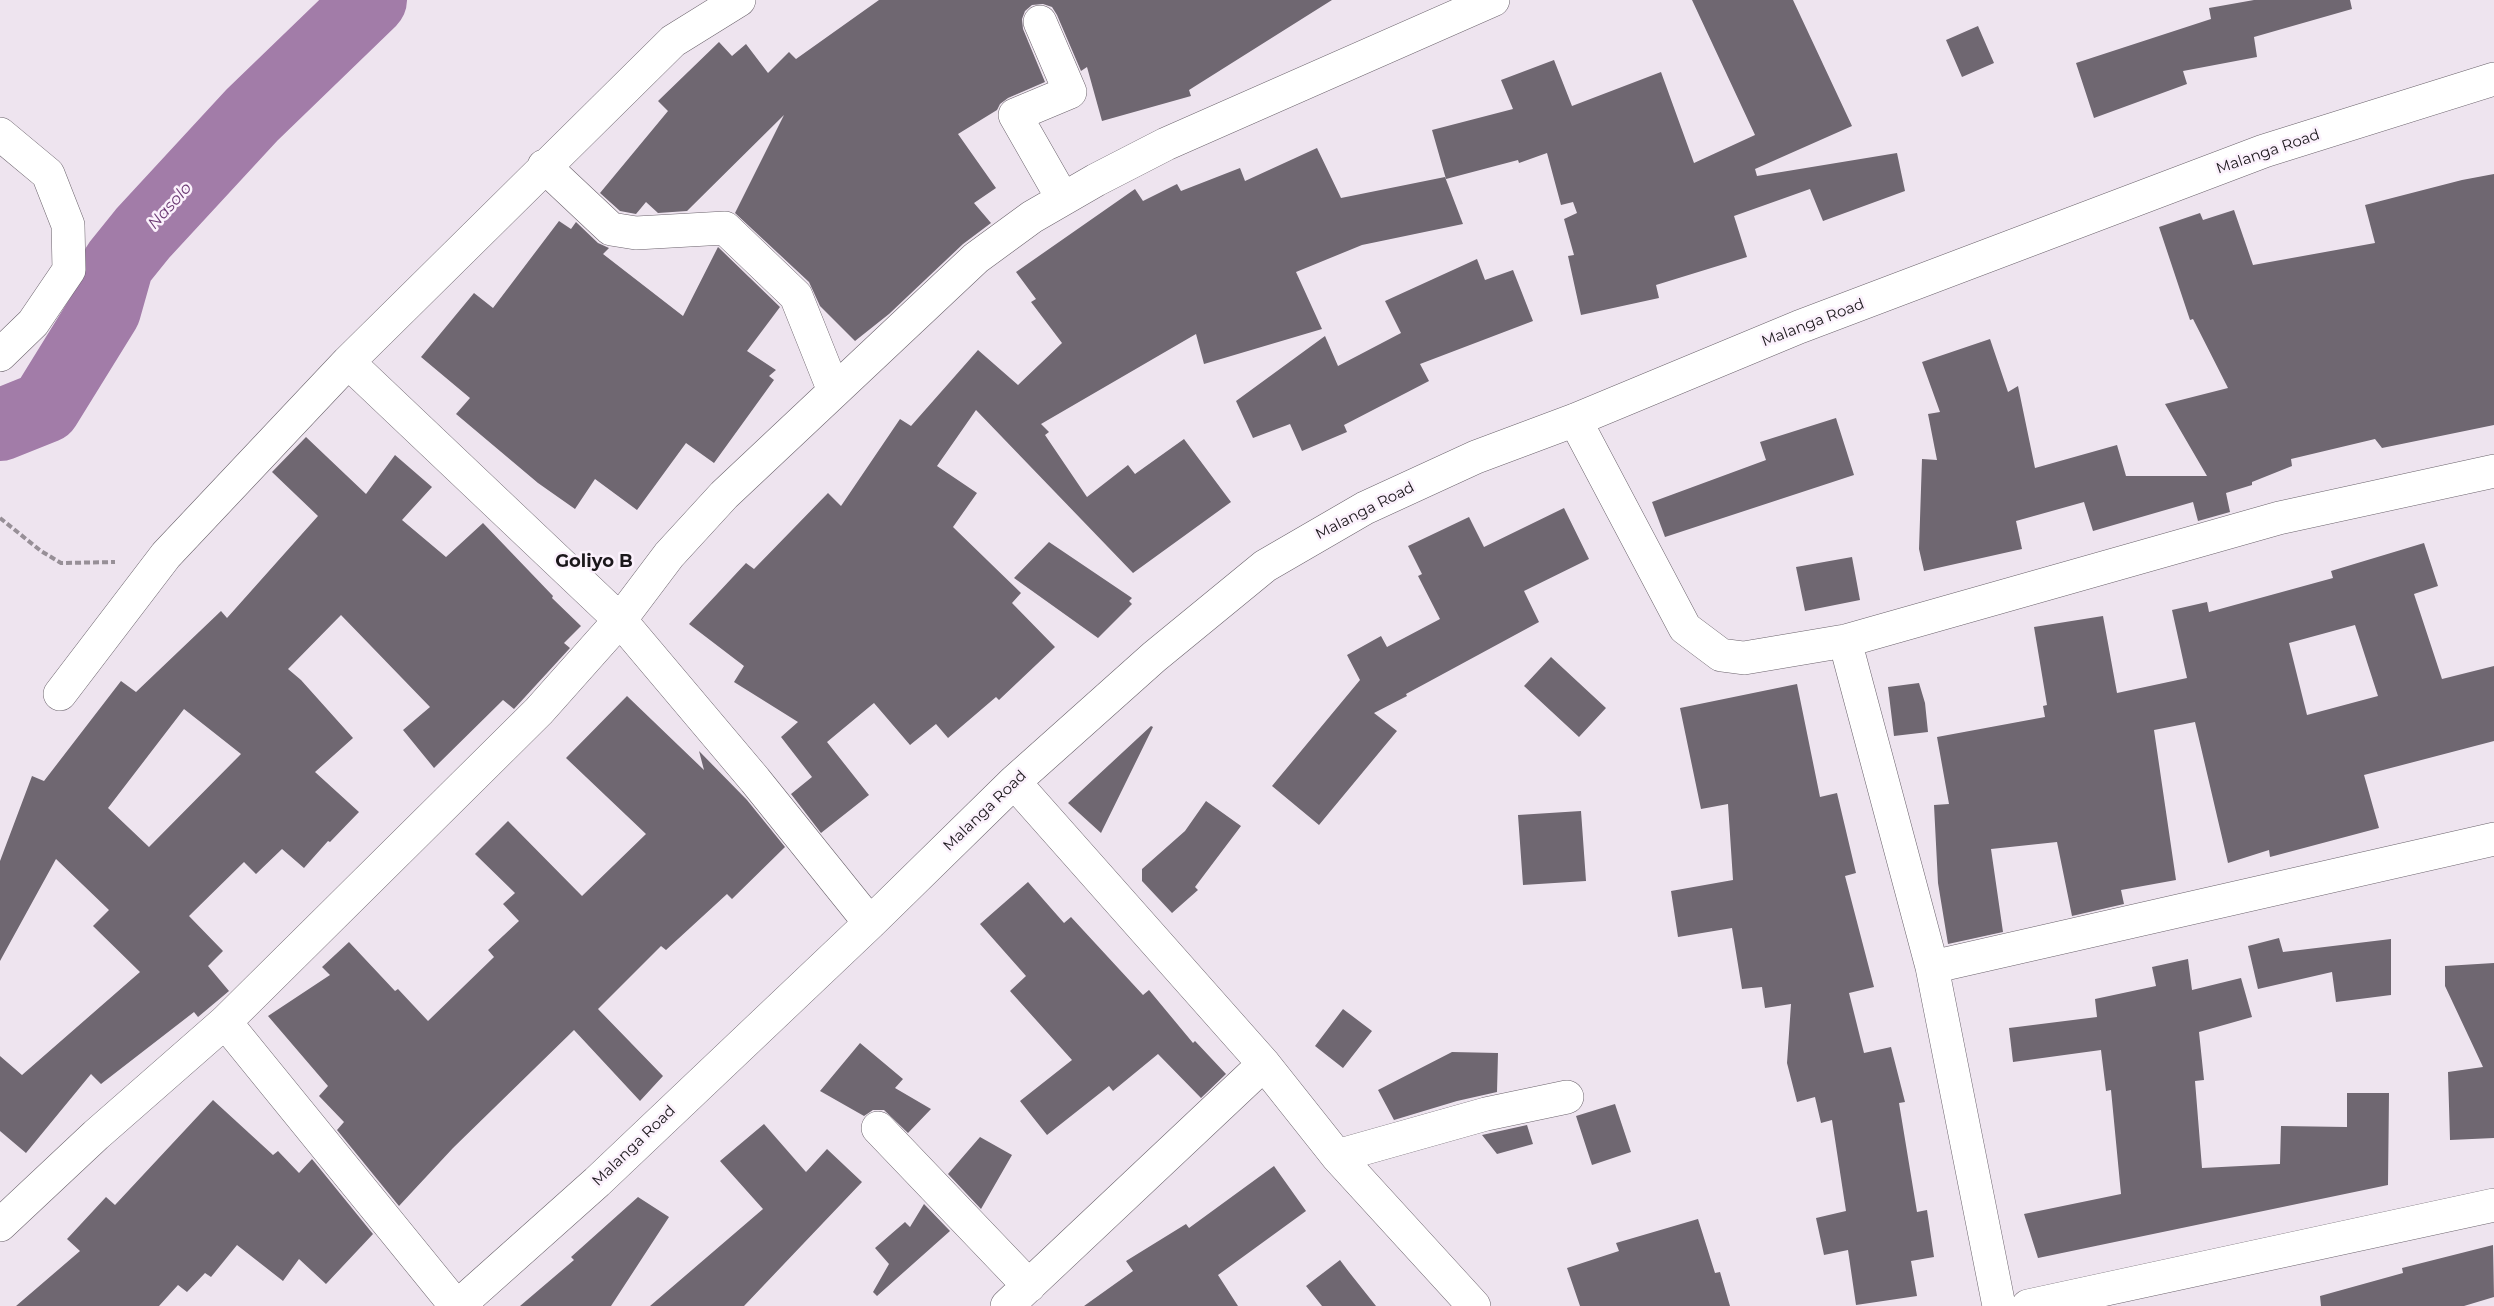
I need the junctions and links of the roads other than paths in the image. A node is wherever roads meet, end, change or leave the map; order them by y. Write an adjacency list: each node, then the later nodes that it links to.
1 (739, 0): 6 (street)
2 (1492, 0): 7 (street)
3 (1040, 22): 7 (street)
4 (2494, 80): 11 (street, Malanga Road)
5 (0, 134): 8 (street)
6 (544, 166): 9 (street); 10 (street)
7 (1064, 199): 10 (street)
8 (0, 355)
9 (348, 362): 13 (street); 15 (street)
10 (834, 391): 13 (street)
11 (1575, 420): 14 (street); 16 (street, Malanga Road)
12 (2494, 471): 14 (street)
13 (620, 620): 18 (street); 20 (street)
14 (1845, 641): 19 (street)
15 (60, 694)
16 (1014, 782): 18 (street, Malanga Road); 21 (street)
17 (2494, 839): 19 (street)
18 (870, 922): 28 (street, Malanga Road)
19 (1932, 968): 30 (street)
20 (225, 1022): 26 (street); 28 (street)
21 (1264, 1064): 24 (street); 27 (street)
22 (1567, 1097): 24 (street)
23 (878, 1128): 27 (street)
24 (1337, 1156): 29 (street)
25 (2494, 1205): 31 (street)
26 (0, 1225)
27 (1018, 1296)
28 (457, 1306)
29 (1474, 1306)
30 (1999, 1306)
31 (2028, 1306)

